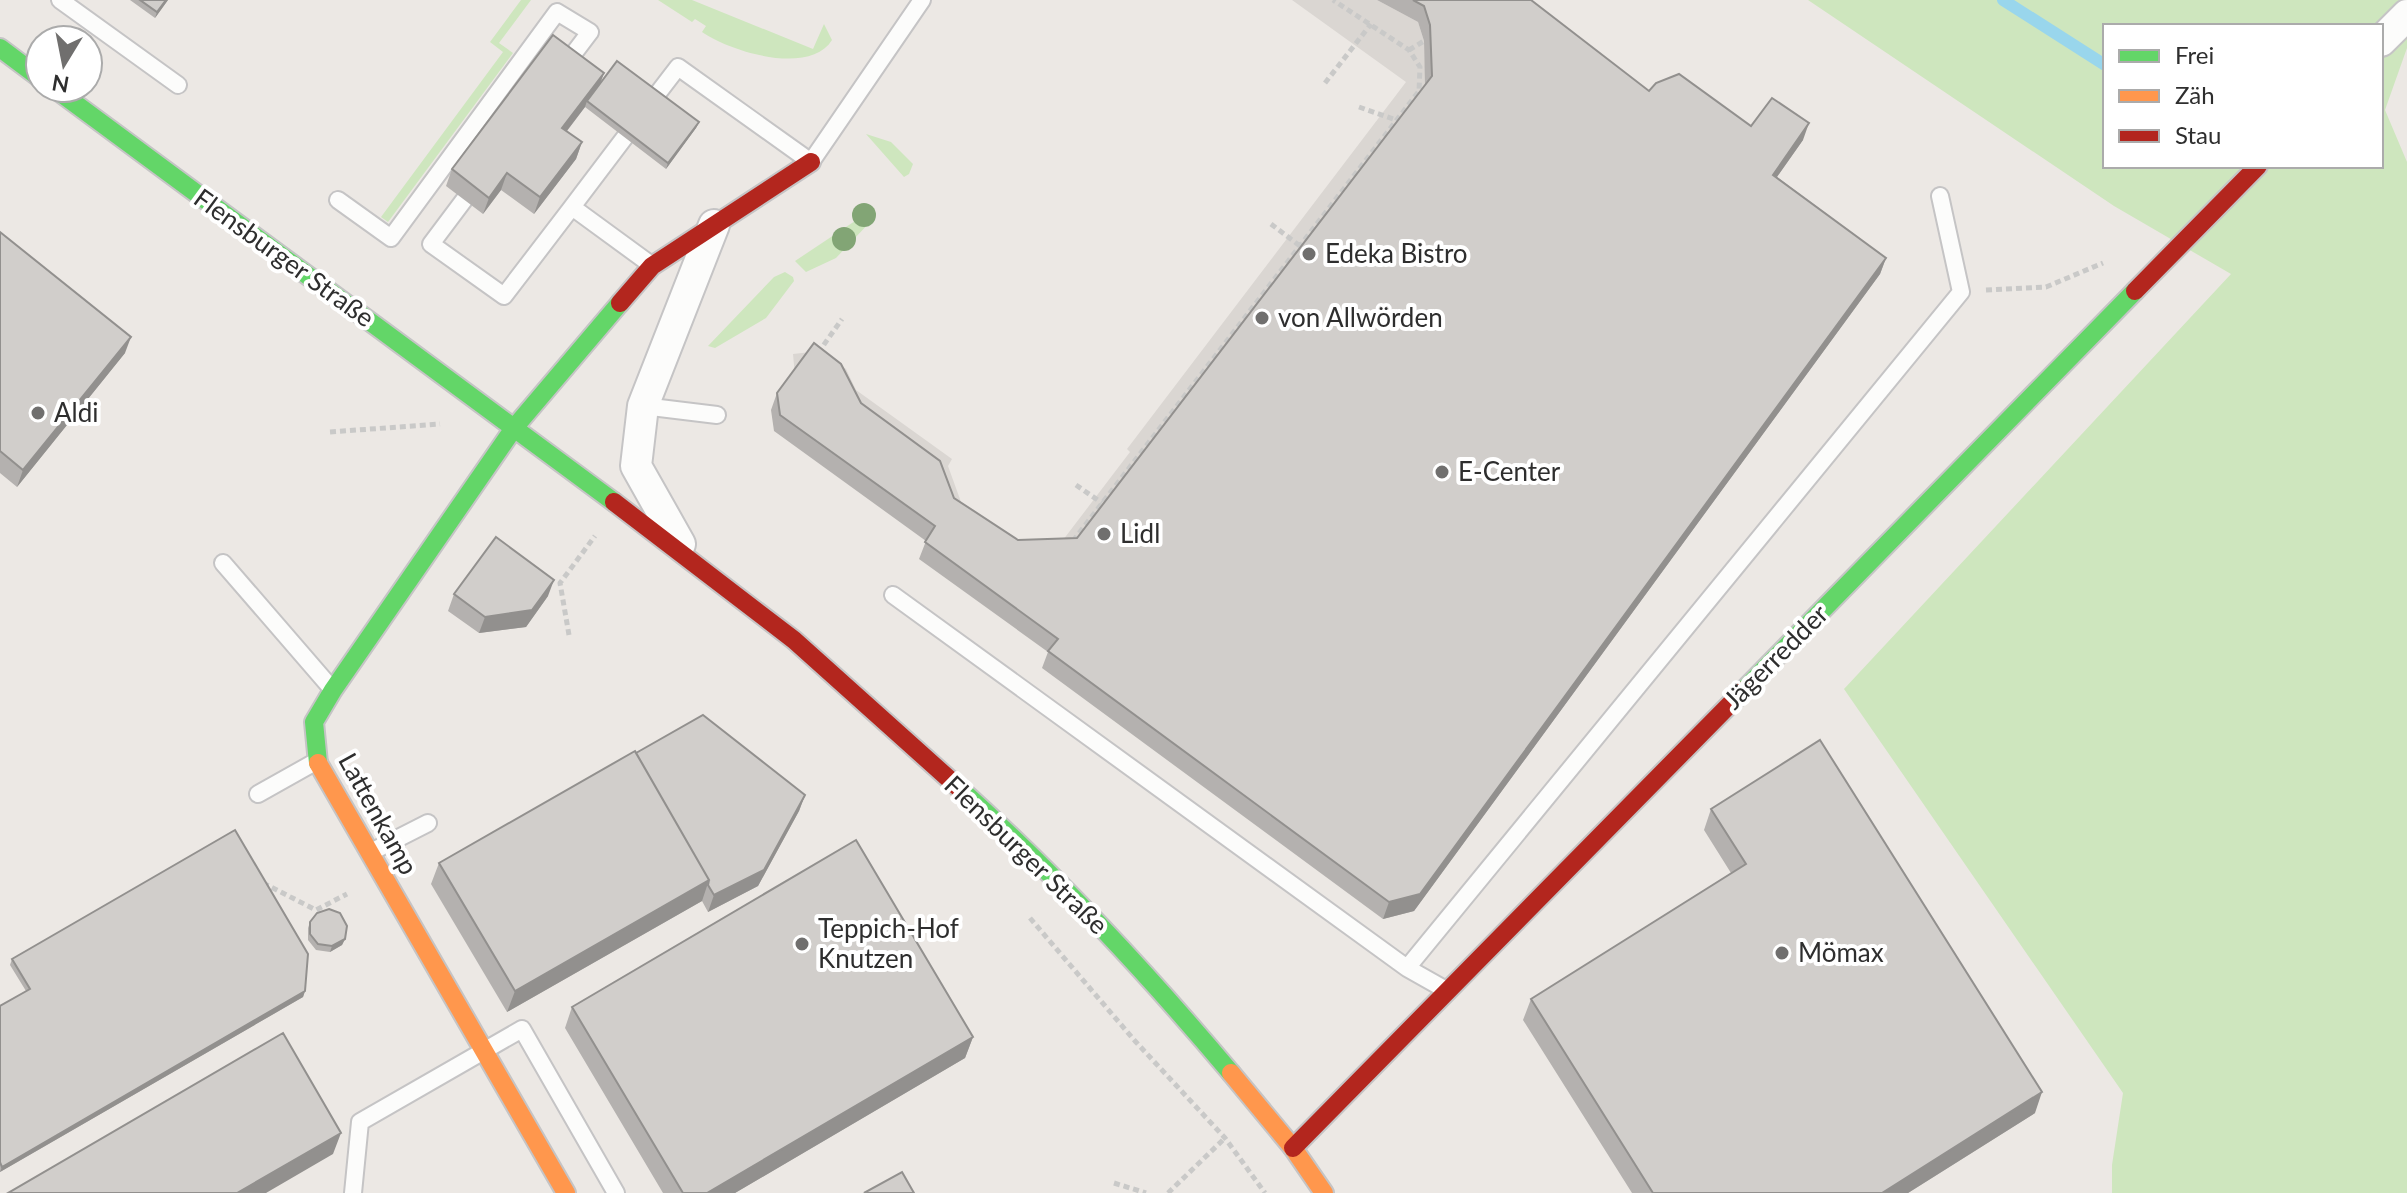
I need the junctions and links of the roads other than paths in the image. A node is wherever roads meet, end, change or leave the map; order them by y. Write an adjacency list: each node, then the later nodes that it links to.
1 (60, 0): 8 (lane)
2 (922, 0): 12 (lane)
3 (2407, 15): 4 (street)
4 (2383, 39)
5 (0, 48): 7 (street)
6 (565, 65): 15 (lane)
7 (24, 66)
8 (178, 85)
9 (655, 97): 12 (lane)
10 (76, 104): 22 (street, Flensburger Straße)
11 (625, 137): 17 (lane)
12 (811, 162): 18 (street)
13 (2256, 168): 32 (street, Jägerredder)
14 (1940, 196): 31 (lane)
15 (338, 200)
16 (464, 200): 17 (lane)
17 (572, 207): 19 (lane)
18 (714, 225): 19 (street); 20 (street, Flensburger Straße)
19 (652, 266): 22 (street)
20 (643, 406): 21 (lane); 23 (street, Flensburger Straße)
21 (717, 415)
22 (514, 428): 23 (street, Flensburger Straße); 26 (street, Lattenkamp)
23 (687, 556): 34 (street, Flensburger Straße)
24 (223, 563): 26 (lane)
25 (893, 595): 31 (lane)
26 (333, 690): 27 (street, Lattenkamp)
27 (317, 761): 28 (lane); 30 (street, Lattenkamp)
28 (258, 794)
29 (428, 823): 30 (lane)
30 (369, 852): 33 (street, Lattenkamp)
31 (1407, 968): 32 (lane)
32 (1447, 991): 34 (street, Jägerredder)
33 (484, 1051): 35 (lane); 36 (street, Lattenkamp); 37 (lane)
34 (1293, 1148): 38 (street, Flensburger Straße)
35 (353, 1193)
36 (566, 1193)
37 (616, 1193)
38 (1324, 1193)

